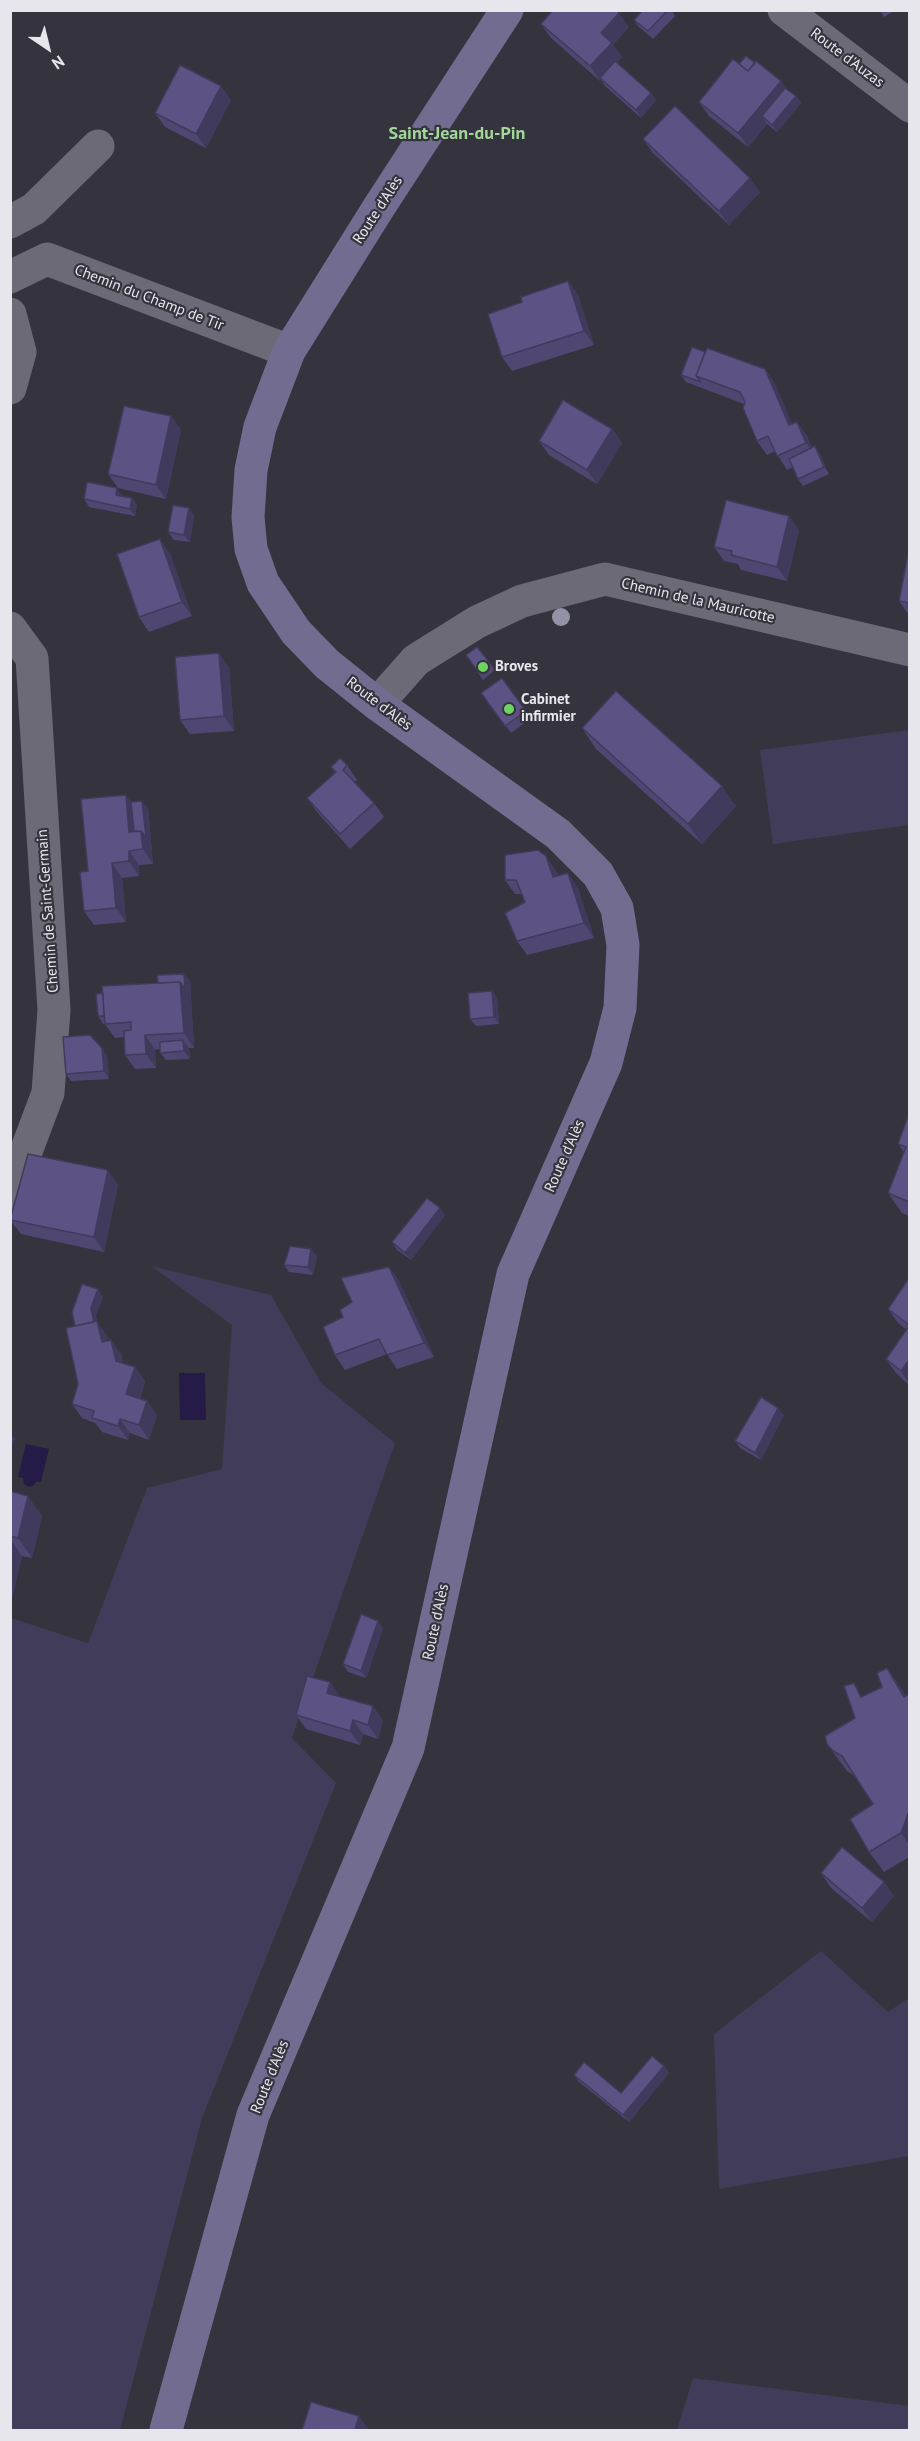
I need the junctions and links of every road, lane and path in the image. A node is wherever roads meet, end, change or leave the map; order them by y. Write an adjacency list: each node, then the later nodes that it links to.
1 (507, 10): 8 (main road, Route d'Alès)
2 (784, 10): 3 (street, Route d'Auzas)
3 (909, 106)
4 (98, 146): 5 (street)
5 (10, 222)
6 (10, 277): 8 (street, Chemin du Champ de Tir)
7 (10, 314): 9 (street)
8 (289, 351): 12 (main road, Route d'Alès)
9 (10, 388)
10 (10, 628): 13 (street, Chemin de Saint-Germain)
11 (909, 650): 12 (street, Chemin de la Mauricotte)
12 (377, 704): 14 (main road, Route d'Alès)
13 (10, 1194)
14 (166, 2430)

